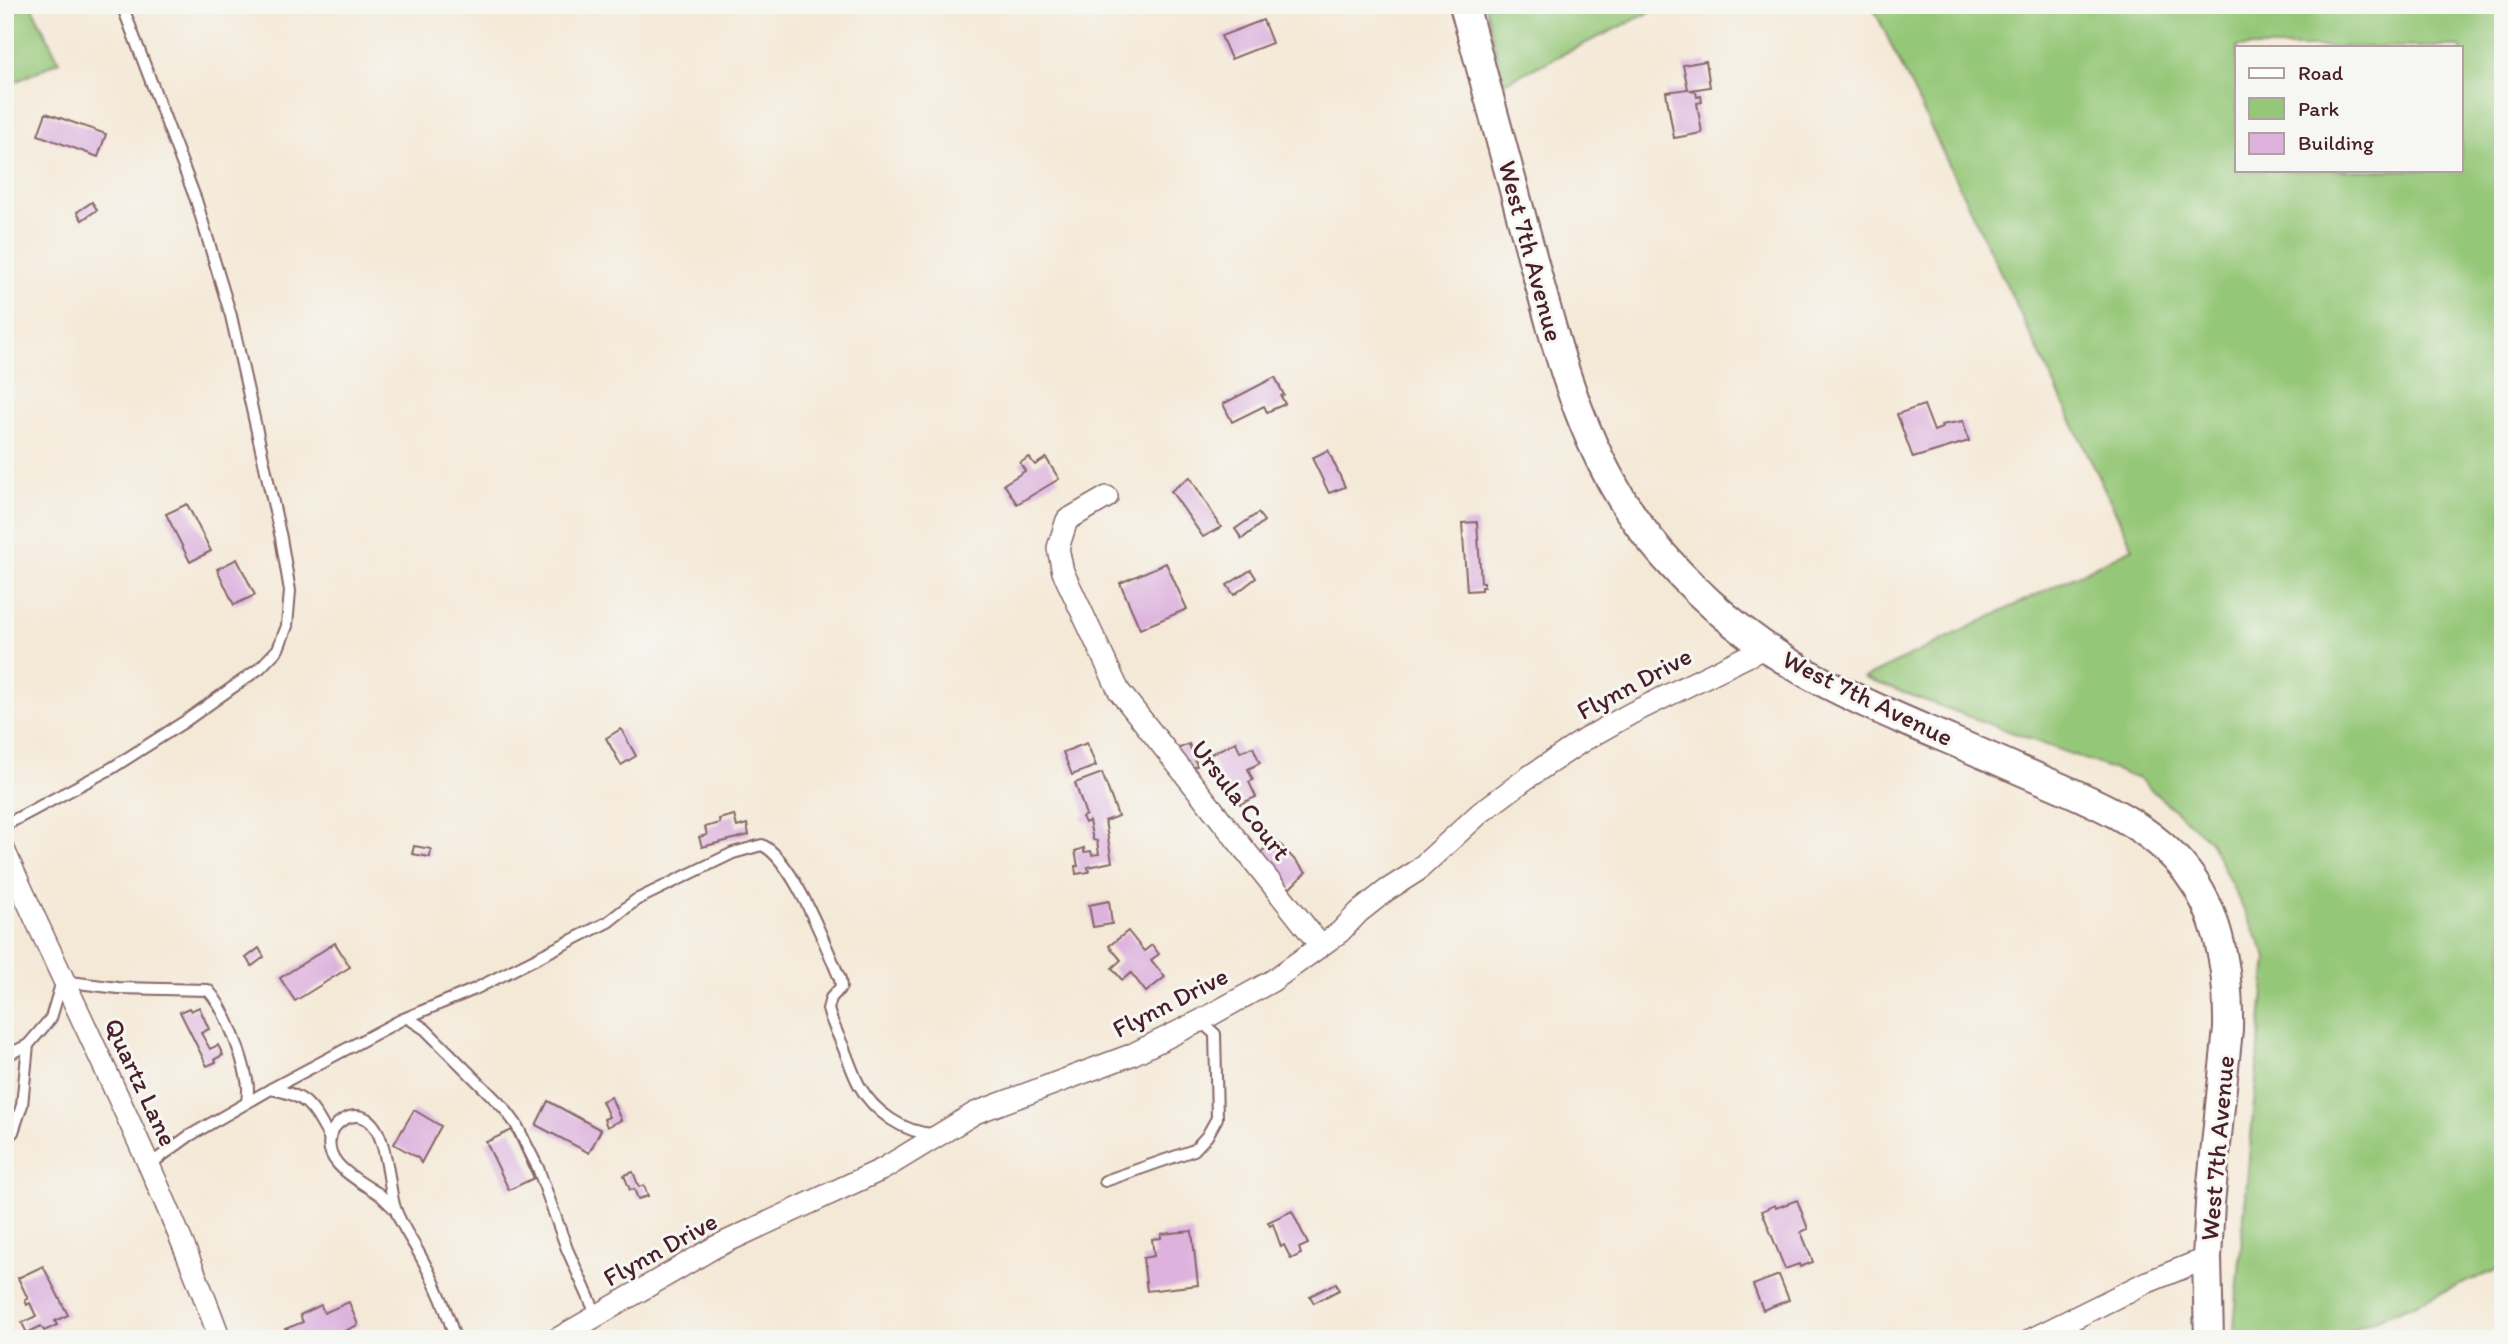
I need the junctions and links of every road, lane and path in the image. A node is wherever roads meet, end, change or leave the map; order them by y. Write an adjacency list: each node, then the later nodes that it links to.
1 (122, 5): 5 (lane)
2 (1464, 5): 4 (main road, West 7th Avenue)
3 (1107, 497): 7 (street, Ursula Court)
4 (1766, 647): 7 (street, Flynn Drive); 21 (main road, West 7th Avenue)
5 (5, 825)
6 (5, 852): 8 (street, Quartz Lane)
7 (1320, 944): 10 (street, Flynn Drive)
8 (62, 981): 11 (lane); 14 (lane); 18 (street, Quartz Lane)
9 (408, 1018): 13 (lane); 15 (lane); 22 (lane)
10 (1200, 1021): 15 (street, Flynn Drive); 19 (lane)
11 (28, 1045): 12 (lane); 17 (lane)
12 (5, 1056)
13 (271, 1089): 14 (lane); 16 (lane)
14 (247, 1102): 18 (lane)
15 (940, 1134): 22 (street, Flynn Drive)
16 (329, 1137): 20 (lane); 20 (lane)
17 (5, 1139)
18 (149, 1165): 23 (street, Quartz Lane)
19 (1105, 1181)
20 (395, 1209): 24 (lane)
21 (2207, 1258): 26 (street); 27 (main road, West 7th Avenue)
22 (597, 1316): 25 (street, Flynn Drive)
23 (220, 1339)
24 (455, 1339)
25 (557, 1339)
26 (2032, 1339)
27 (2209, 1339)

